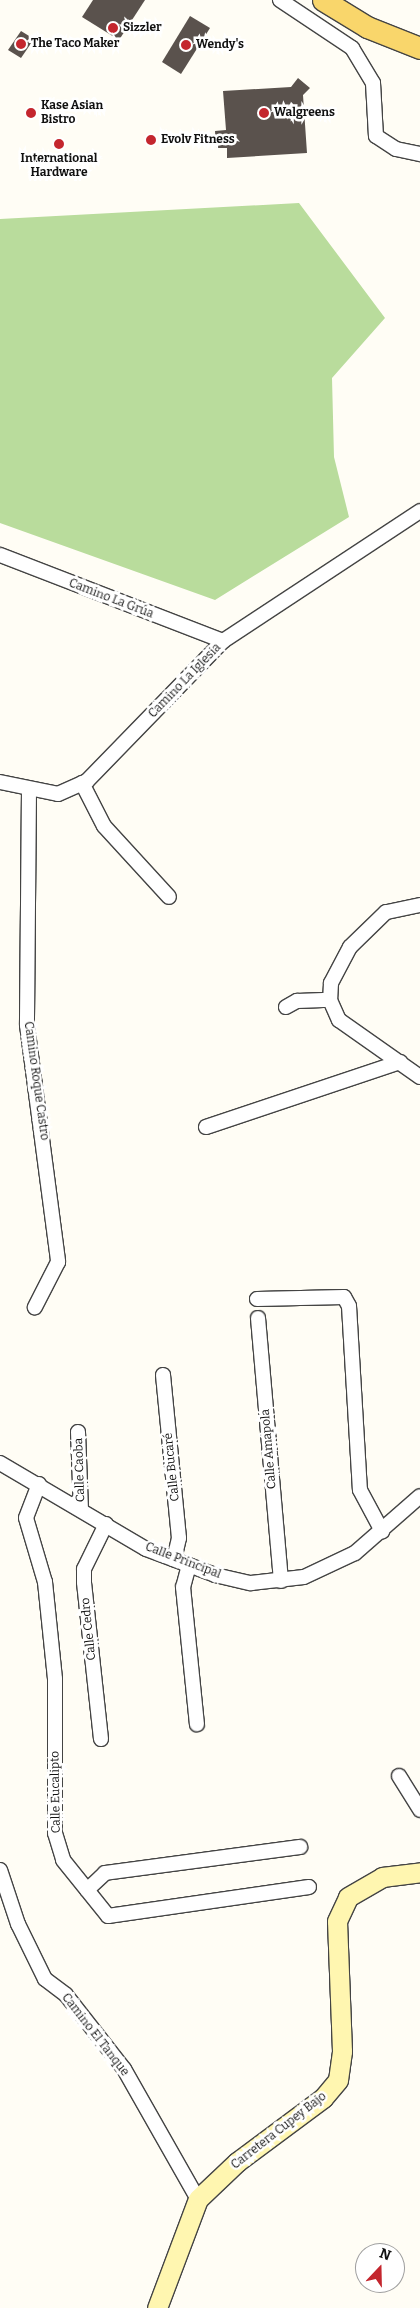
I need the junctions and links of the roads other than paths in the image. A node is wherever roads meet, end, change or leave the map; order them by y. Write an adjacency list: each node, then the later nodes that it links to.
1 (280, 0): 4 (street)
2 (323, 0): 3 (main road)
3 (420, 48)
4 (420, 154)
5 (420, 511): 7 (street, Camino La Iglesia)
6 (0, 555): 7 (street, Camino La Grúa)
7 (223, 641): 9 (street, Camino La Iglesia)
8 (0, 782): 10 (street, Camino La Iglesia)
9 (82, 784): 10 (street, Camino La Iglesia); 11 (street)
10 (29, 790): 19 (street, Camino Roque Castro)
11 (169, 897)
12 (420, 905): 13 (street)
13 (330, 1000): 14 (street); 15 (street)
14 (286, 1007)
15 (400, 1062): 16 (street); 17 (street)
16 (420, 1077)
17 (206, 1128)
18 (257, 1299): 28 (street)
19 (35, 1306)
20 (258, 1318): 31 (street, Calle Amapola)
21 (163, 1375): 29 (street, Calle Bucaré)
22 (78, 1432): 26 (street, Calle Caoba)
23 (0, 1463): 24 (street, Calle Principal)
24 (39, 1484): 26 (street, Calle Principal); 40 (street, Calle Eucalipto)
25 (420, 1496): 28 (street, Calle Principal)
26 (81, 1509): 27 (street, Calle Principal)
27 (106, 1524): 29 (street, Calle Principal); 33 (street, Calle Cedro)
28 (382, 1531): 31 (street, Calle Principal)
29 (174, 1559): 30 (street, Calle Principal)
30 (189, 1565): 31 (street, Calle Principal); 32 (street)
31 (281, 1581)
32 (197, 1724)
33 (101, 1739)
34 (399, 1776): 35 (street)
35 (420, 1810)
36 (300, 1847): 40 (street)
37 (0, 1870): 41 (street, Camino El Tanque)
38 (420, 1872): 41 (street, Carretera Cupey Bajo)
39 (309, 1887): 40 (street, Calle Eucalipto)
40 (87, 1890)
41 (198, 2199): 42 (street, Carretera Cupey Bajo)
42 (157, 2308)

